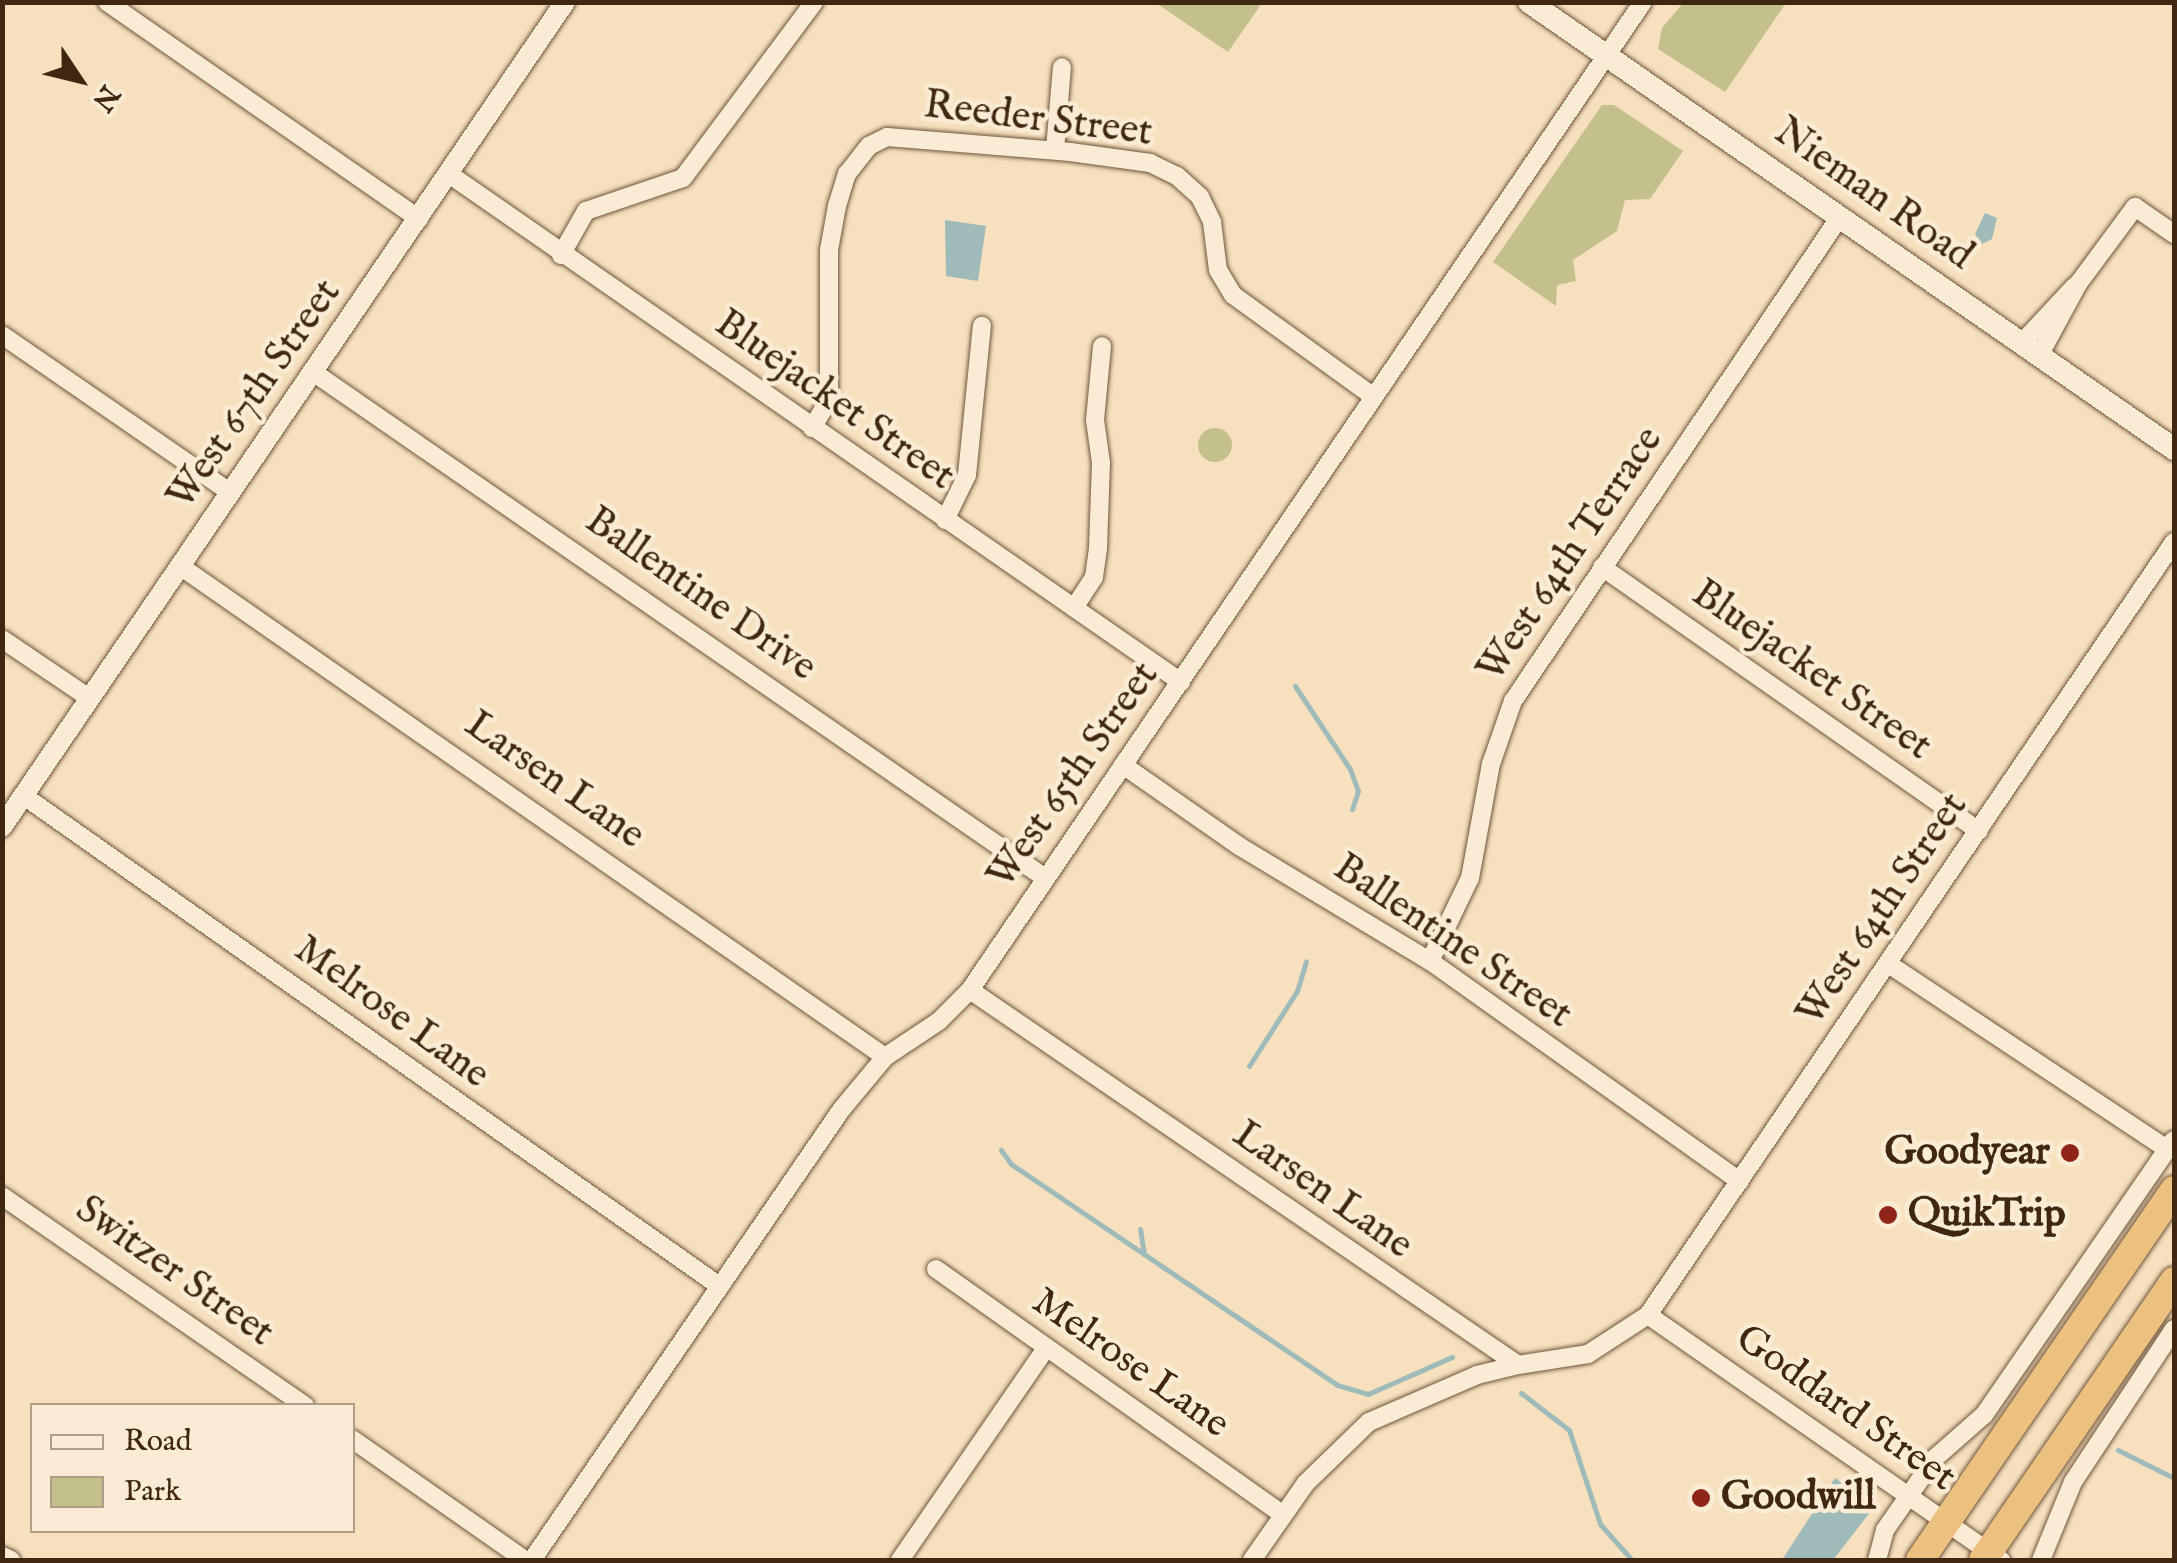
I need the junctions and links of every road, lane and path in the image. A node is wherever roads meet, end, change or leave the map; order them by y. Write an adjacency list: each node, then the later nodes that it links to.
1 (108, 2): 11 (street)
2 (565, 2): 9 (street, West 67th Street)
3 (814, 2): 13 (street)
4 (1529, 2): 6 (main road, Nieman Road)
5 (1643, 2): 6 (street, West 65th Street)
6 (1606, 56): 10 (main road, Nieman Road); 19 (street, West 65th Street)
7 (1062, 67): 8 (street)
8 (1055, 150): 19 (street, Reeder Street); 20 (street, Reeder Street)
9 (449, 174): 11 (street, West 67th Street); 13 (street, Bluejacket Street)
10 (1839, 218): 17 (main road, Nieman Road); 26 (street, West 64th Terrace)
11 (419, 219): 18 (street, West 67th Street)
12 (2174, 234): 17 (street)
13 (561, 255): 20 (street, Bluejacket Street)
14 (982, 326): 23 (street)
15 (2, 335): 22 (street)
16 (1102, 346): 27 (street)
17 (2030, 350): 21 (main road, Nieman Road)
18 (313, 372): 22 (street, West 67th Street); 35 (street, Ballentine Drive)
19 (1374, 397): 29 (street, West 65th Street)
20 (812, 428): 23 (street, Bluejacket Street)
21 (2174, 450)
22 (230, 492): 25 (street, West 67th Street)
23 (944, 520): 27 (street, Bluejacket Street)
24 (2174, 542): 34 (street, West 64th Street)
25 (180, 566): 30 (street, West 67th Street); 39 (street, Larsen Lane)
26 (1602, 568): 34 (street, Bluejacket Street); 36 (street, West 64th Terrace)
27 (1074, 608): 29 (street, Bluejacket Street)
28 (2, 638): 30 (street)
29 (1181, 682): 31 (street, West 65th Street)
30 (89, 698): 32 (street, West 67th Street)
31 (1123, 766): 35 (street, West 65th Street); 36 (street, Ballentine Street)
32 (24, 796): 33 (street, West 67th Street); 46 (street, Melrose Lane)
33 (2, 827)
34 (1979, 831): 37 (street, West 64th Street)
35 (1045, 878): 38 (street, West 65th Street)
36 (1430, 961): 41 (street, Ballentine Street)
37 (1890, 964): 40 (street); 41 (street, West 64th Street)
38 (970, 990): 39 (street, West 65th Street); 50 (street, Larsen Lane)
39 (886, 1057): 46 (street, West 65th Street)
40 (2171, 1145): 53 (street)
41 (1740, 1181): 47 (street, West 64th Street)
42 (2174, 1190): 55 (highway)
43 (2, 1196): 51 (street, Switzer Street)
44 (936, 1269): 49 (street, Melrose Lane)
45 (2174, 1281): 58 (highway)
46 (718, 1286): 60 (street, West 65th Street)
47 (1648, 1315): 50 (street); 53 (street, Goddard Street)
48 (2174, 1329): 65 (street)
49 (1046, 1348): 54 (street, Melrose Lane); 61 (street)
50 (1518, 1365): 54 (street)
51 (301, 1403)
52 (355, 1441): 60 (street)
53 (1909, 1495): 55 (street, Goddard Street); 63 (street)
54 (1283, 1516): 56 (street)
55 (1947, 1522): 58 (street, Goddard Street); 64 (highway)
56 (1256, 1555): 62 (street)
57 (2, 1556): 59 (street)
58 (1991, 1558)
59 (11, 1560)
60 (528, 1560)
61 (900, 1560)
62 (1276, 1560)
63 (1878, 1560)
64 (1920, 1560)
65 (2041, 1560)

